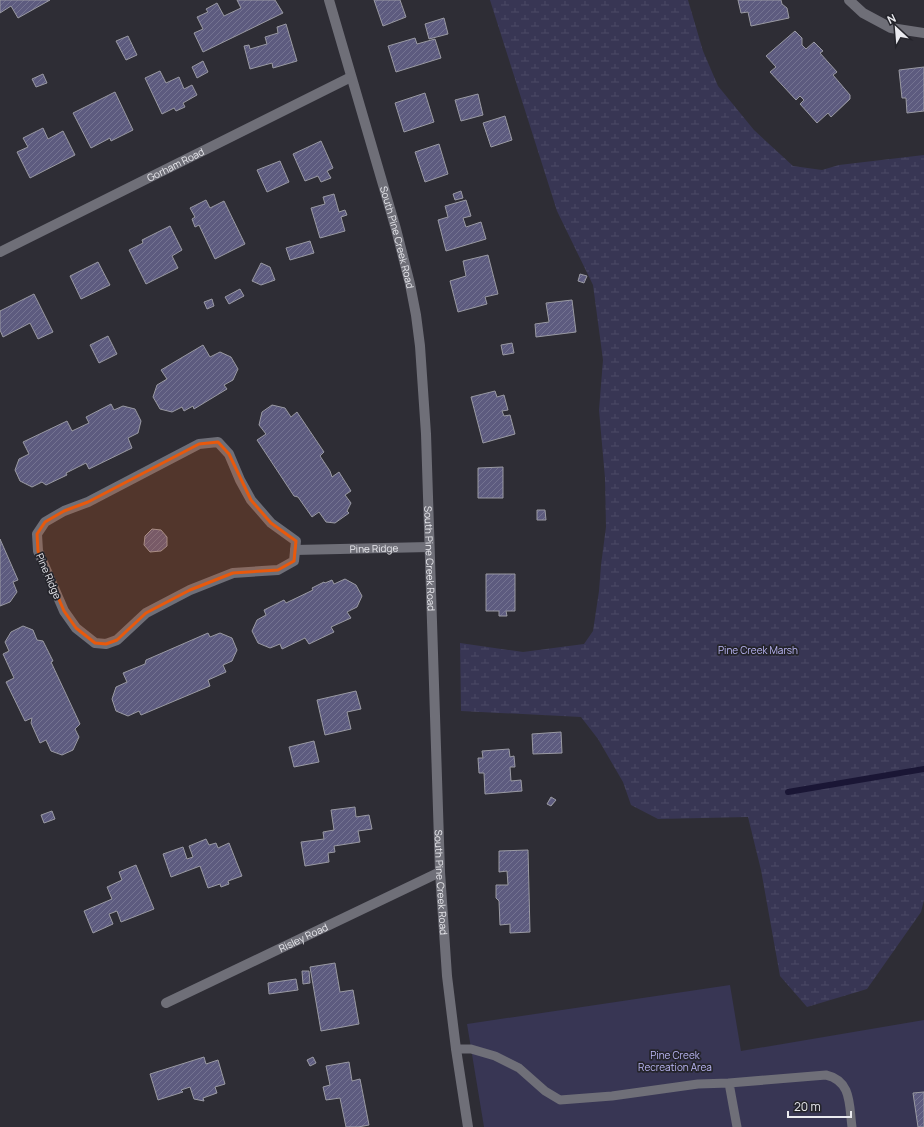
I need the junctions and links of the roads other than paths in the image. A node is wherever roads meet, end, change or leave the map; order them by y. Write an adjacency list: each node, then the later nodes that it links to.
1 (329, 0): 4 (street, South Pine Creek Road)
2 (849, 0): 3 (street)
3 (924, 33)
4 (351, 77): 5 (street, Gorham Road); 6 (street, South Pine Creek Road)
5 (0, 252)
6 (429, 547): 7 (street, Pine Ridge); 8 (street, South Pine Creek Road)
7 (295, 550): 7 (street, Pine Ridge)
8 (440, 872): 9 (street, Risley Road); 10 (street, South Pine Creek Road)
9 (166, 1003)
10 (456, 1049): 11 (lane); 12 (street, South Pine Creek Road)
11 (729, 1083): 13 (lane); 14 (lane)
12 (468, 1127)
13 (737, 1127)
14 (852, 1127)

